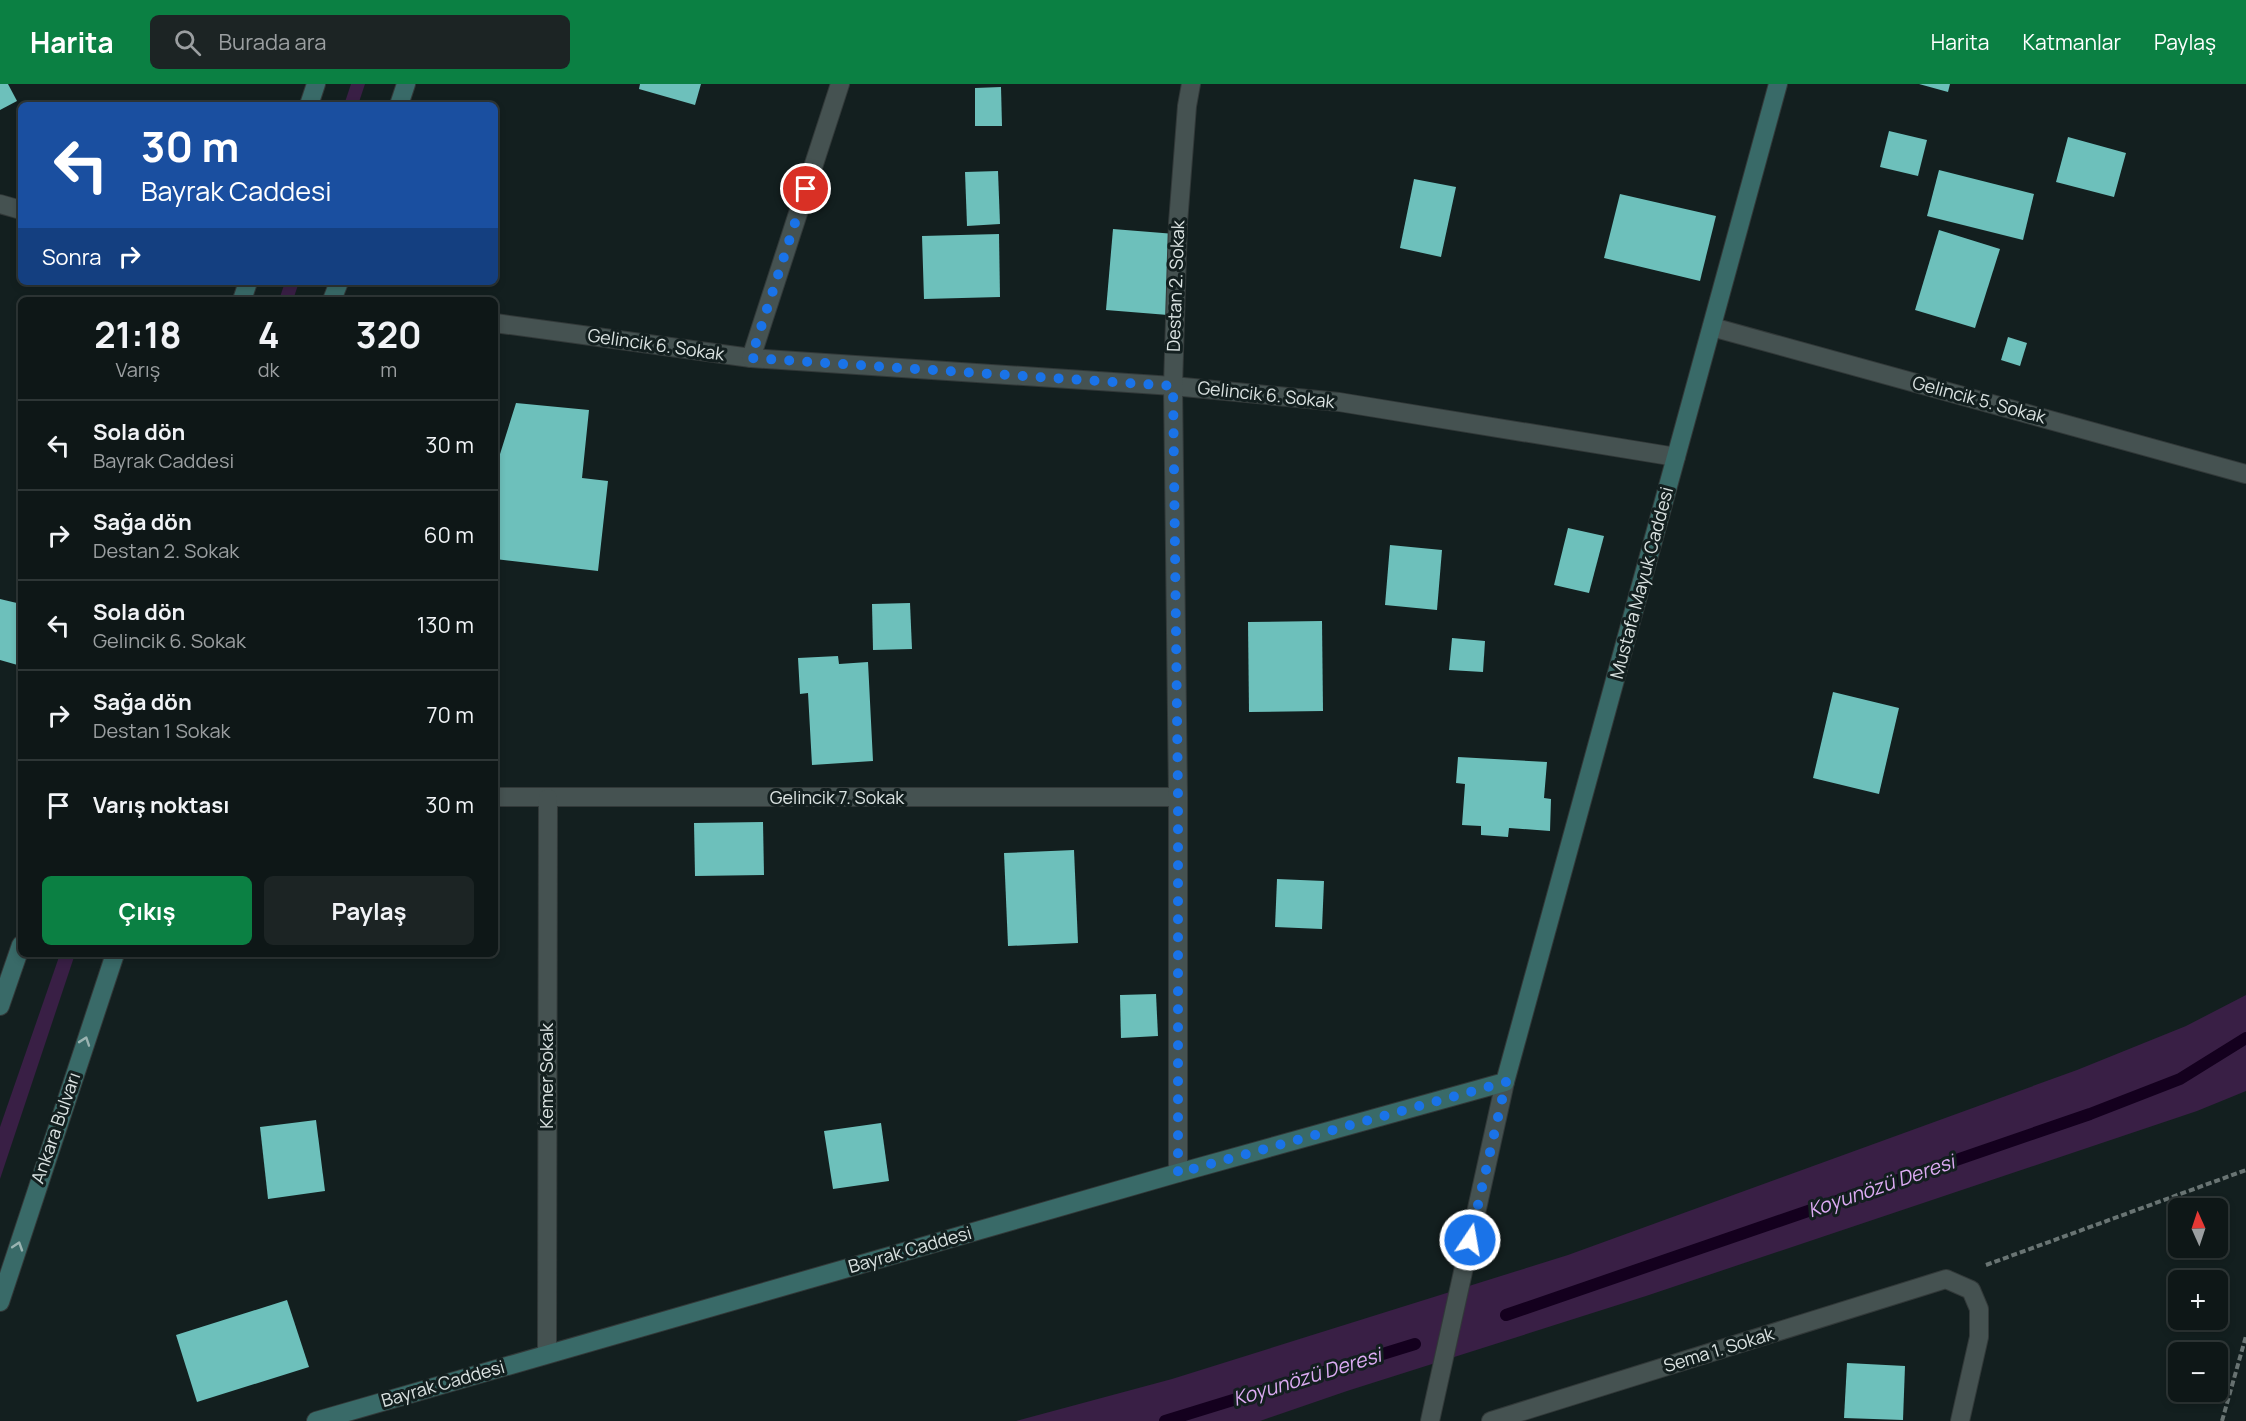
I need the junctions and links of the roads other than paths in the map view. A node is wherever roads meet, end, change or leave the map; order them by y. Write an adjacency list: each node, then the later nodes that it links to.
1 (316, 84): 6 (street)
2 (406, 84): 7 (street)
3 (840, 84): 12 (street)
4 (1191, 84): 13 (street, Destan 2. Sokak)
5 (1778, 84): 11 (street, Mustafa Mayuk Caddesi)
6 (310, 102)
7 (400, 102)
8 (0, 204): 9 (street)
9 (18, 209)
10 (498, 323): 12 (street, Gelincik 6. Sokak)
11 (1712, 327): 14 (street, Mustafa Mayuk Caddesi); 15 (street, Gelincik 5. Sokak)
12 (751, 358): 13 (street, Gelincik 6. Sokak)
13 (1173, 386): 14 (street, Gelincik 6. Sokak); 17 (street, Destan 2. Sokak)
14 (1676, 457): 22 (street, Mustafa Mayuk Caddesi)
15 (2246, 474)
16 (498, 797): 18 (street, Gelincik 7. Sokak)
17 (1178, 797): 18 (street, Gelincik 7. Sokak); 23 (street, Destan 2. Sokak)
18 (548, 798): 25 (street, Kemer Sokak)
19 (18, 954): 21 (street)
20 (114, 957): 24 (street, Ankara Bulvarı, one-way to 20)
21 (0, 1006)
22 (1506, 1082): 23 (street, Bayrak Caddesi); 27 (street)
23 (1178, 1173): 25 (street, Bayrak Caddesi)
24 (0, 1302)
25 (547, 1354): 26 (street, Bayrak Caddesi)
26 (316, 1421)
27 (1430, 1421)
28 (1491, 1421): 29 (street, Sema 1. Sokak)
29 (1960, 1421)

